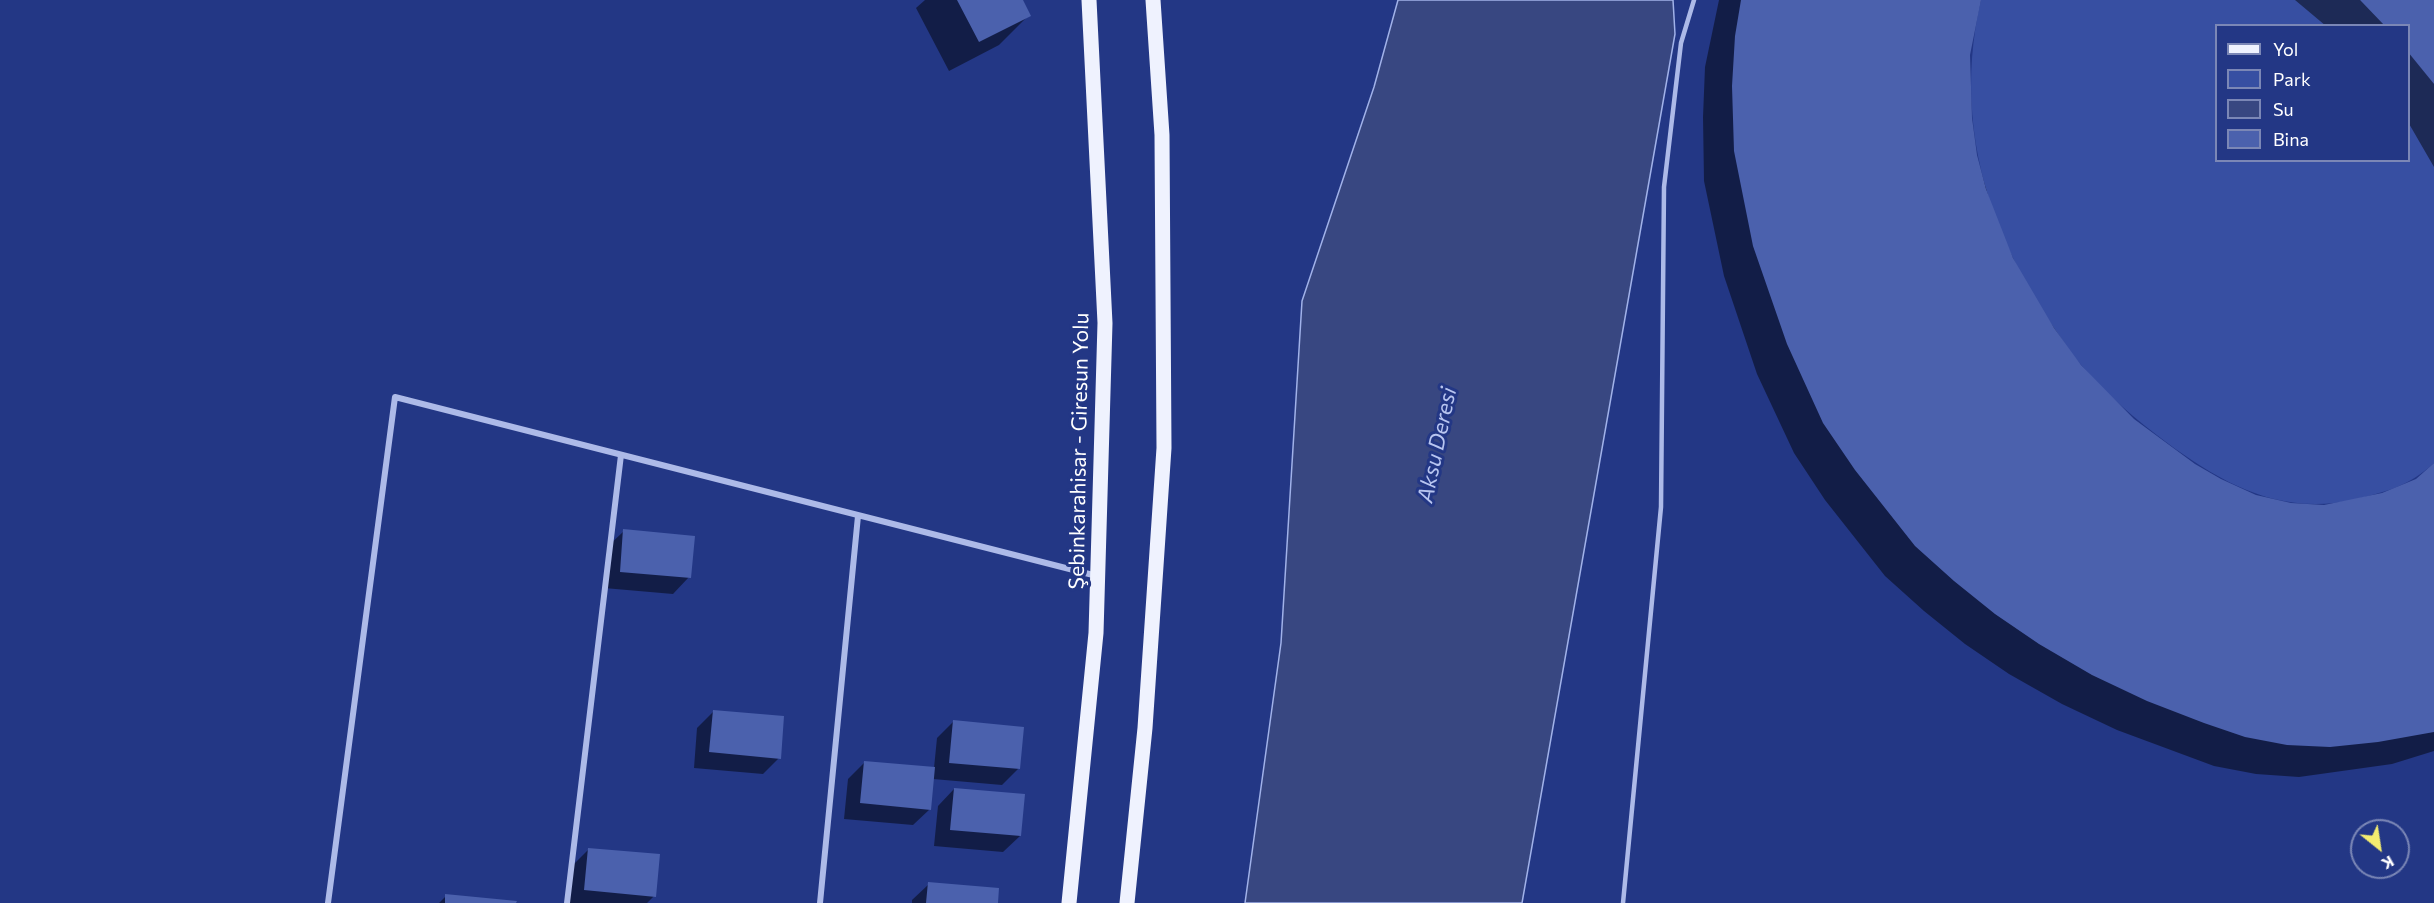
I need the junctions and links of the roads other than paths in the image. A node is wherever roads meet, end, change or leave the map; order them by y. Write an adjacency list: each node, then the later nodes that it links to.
1 (1089, 0): 6 (main road, Şebinkarahisar - Giresun Yolu)
2 (1153, 0): 11 (main road)
3 (1694, 0): 12 (lane)
4 (621, 455): 5 (street); 7 (street); 8 (street)
5 (858, 516): 6 (street); 9 (street)
6 (1097, 576): 10 (main road, Şebinkarahisar - Giresun Yolu)
7 (328, 903)
8 (567, 903)
9 (820, 903)
10 (1069, 903)
11 (1127, 903)
12 (1623, 903)

